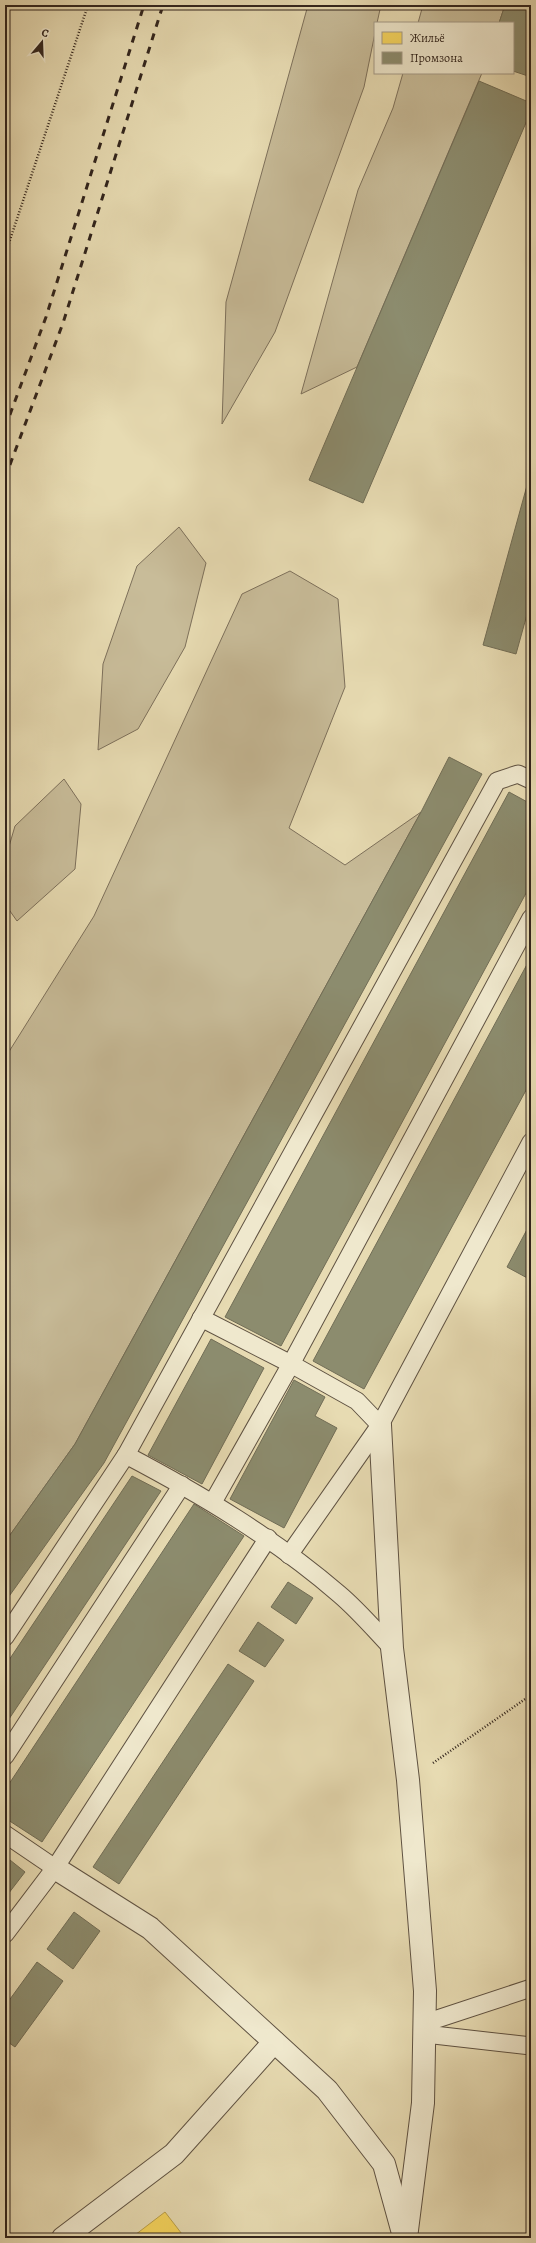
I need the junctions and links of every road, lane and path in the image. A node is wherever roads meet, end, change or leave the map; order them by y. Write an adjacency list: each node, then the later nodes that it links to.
1 (88, 5): 2 (path)
2 (5, 255)
3 (531, 780): 6 (lane)
4 (531, 918): 7 (lane)
5 (531, 1142): 8 (lane)
6 (201, 1318): 7 (lane); 9 (lane)
7 (291, 1364): 8 (lane); 11 (lane)
8 (380, 1425): 13 (lane); 15 (street)
9 (126, 1455): 10 (lane); 14 (lane)
10 (182, 1485): 11 (lane); 17 (lane)
11 (212, 1502): 12 (lane)
12 (268, 1538): 13 (lane); 20 (lane)
13 (289, 1555): 15 (lane)
14 (5, 1637)
15 (392, 1648): 18 (street)
16 (531, 1695): 18 (path)
17 (5, 1756)
18 (408, 1780): 23 (street)
19 (5, 1834): 20 (lane)
20 (55, 1868): 21 (lane); 24 (street)
21 (5, 1934)
22 (531, 1988): 23 (lane)
23 (425, 2029): 25 (lane); 27 (street)
24 (274, 2042): 26 (street); 27 (street)
25 (531, 2046)
26 (62, 2238)
27 (405, 2238)

